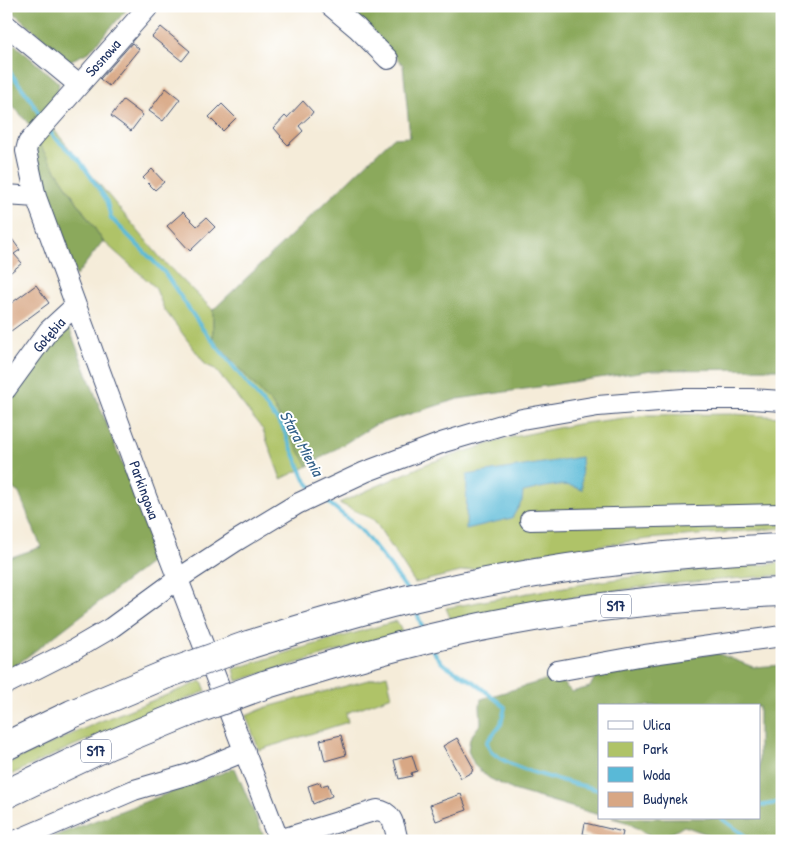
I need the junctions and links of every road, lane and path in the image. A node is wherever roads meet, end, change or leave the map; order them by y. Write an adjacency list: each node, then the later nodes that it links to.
1 (149, 6): 5 (street, Sosnowa)
2 (331, 6): 4 (street)
3 (6, 25): 5 (street, Sosnowa)
4 (388, 59)
5 (79, 85): 7 (street, Parkingowa)
6 (6, 195): 7 (street)
7 (36, 197): 8 (street, Parkingowa)
8 (75, 306): 9 (street, Gołębia); 14 (street, Parkingowa)
9 (6, 389)
10 (782, 401): 14 (street)
11 (782, 514): 12 (street)
12 (530, 520)
13 (782, 548): 19 (highway, bridge)
14 (178, 579): 18 (street); 20 (street, Parkingowa)
15 (782, 592): 21 (highway, S17, bridge)
16 (782, 636): 17 (street)
17 (557, 670)
18 (6, 684)
19 (6, 746)
20 (245, 751): 22 (street, Parkingowa); 23 (street)
21 (6, 794)
22 (279, 840): 24 (street)
23 (15, 841)
24 (398, 841)

